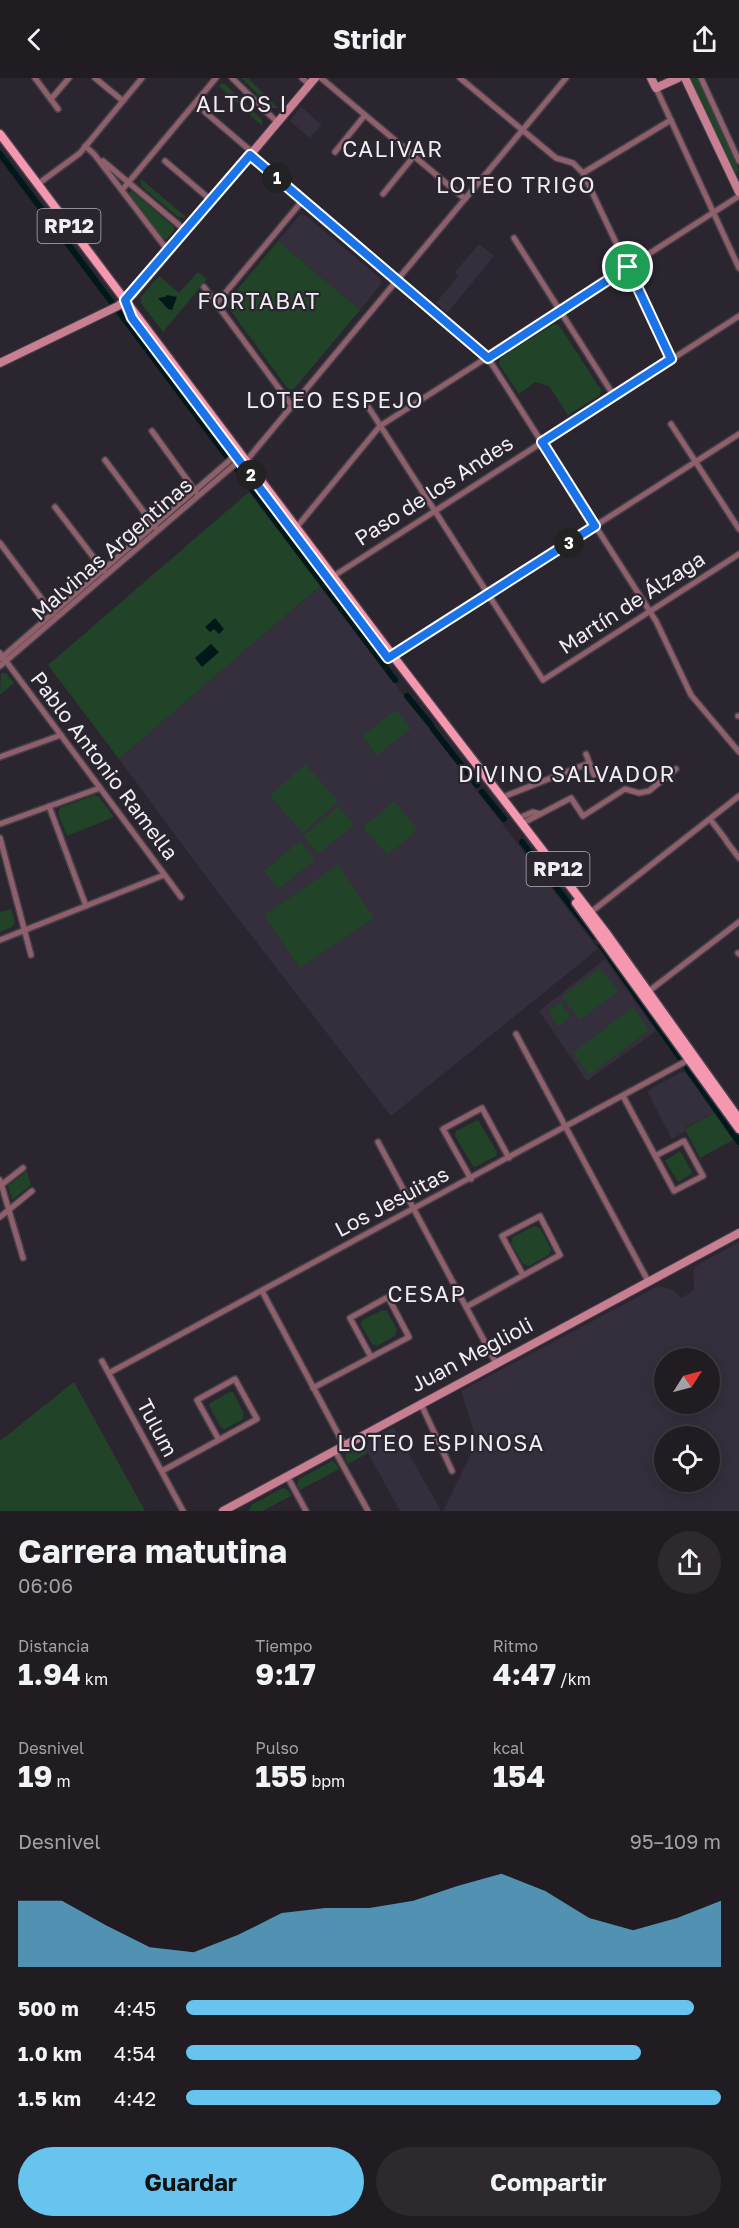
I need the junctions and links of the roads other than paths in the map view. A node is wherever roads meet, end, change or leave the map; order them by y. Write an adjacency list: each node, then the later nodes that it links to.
1 (35, 78): 17 (street)
2 (69, 78): 17 (street)
3 (95, 78): 18 (street)
4 (142, 78): 18 (street)
5 (216, 78): 34 (street)
6 (232, 78): 23 (street)
7 (302, 78): 15 (street)
8 (321, 78): 21 (street)
9 (460, 78): 24 (street)
10 (566, 78): 24 (street, Malvinas Argentinas)
11 (651, 78): 16 (main road)
12 (678, 78): 16 (main road)
13 (685, 78): 36 (main road)
14 (701, 78): 32 (street)
15 (312, 81): 23 (main road)
16 (656, 88): 22 (street)
17 (51, 99): 19 (street)
18 (123, 101): 26 (street)
19 (58, 109)
20 (206, 112): 29 (street)
21 (365, 115): 27 (street); 30 (street)
22 (671, 120): 33 (street); 42 (street)
23 (278, 123): 29 (main road)
24 (522, 130): 33 (street); 39 (street, Malvinas Argentinas)
25 (0, 134): 35 (main road, RP12)
26 (86, 146): 28 (street); 35 (street)
27 (335, 152)
28 (94, 154): 34 (street); 37 (street)
29 (251, 154): 40 (street); 41 (main road)
30 (414, 156): 38 (street); 39 (street)
31 (165, 161): 41 (street)
32 (739, 161)
33 (583, 173): 46 (street)
34 (129, 182): 37 (street); 43 (street)
35 (38, 184): 50 (main road, RP12)
36 (737, 185): 42 (street)
37 (122, 190): 45 (street)
38 (383, 194)
39 (465, 199): 48 (street, Malvinas Argentinas)
40 (303, 200): 48 (street); 51 (street)
41 (212, 201): 43 (main road)
42 (713, 213): 46 (street); 47 (street)
43 (186, 231): 45 (main road)
44 (514, 238): 52 (street)
45 (169, 252): 50 (main road)
46 (628, 267): 52 (street); 55 (street)
47 (739, 268)
48 (397, 280): 54 (street); 58 (street, Malvinas Argentinas)
49 (204, 287): 51 (street)
50 (125, 300): 56 (main road); 66 (main road, RP12)
51 (216, 303): 58 (street)
52 (560, 311): 54 (street); 57 (street)
53 (739, 316): 55 (street, Paso de los Andes)
54 (488, 358): 61 (street); 64 (street)
55 (671, 359): 57 (street, Paso de los Andes)
56 (0, 363)
57 (614, 396): 64 (street, Paso de los Andes)
58 (292, 406): 66 (street, Malvinas Argentinas)
59 (369, 408): 61 (street)
60 (671, 424): 67 (street)
61 (380, 426): 70 (street); 73 (street)
62 (152, 431): 68 (street)
63 (739, 434): 67 (street)
64 (542, 442): 70 (street, Paso de los Andes); 71 (street)
65 (105, 460): 72 (street)
66 (238, 460): 68 (street, Malvinas Argentinas); 73 (main road, RP12)
67 (696, 462): 71 (street); 74 (street)
68 (197, 493): 72 (street, Malvinas Argentinas)
69 (55, 507): 77 (street)
70 (435, 510): 78 (street, Paso de los Andes); 79 (street)
71 (595, 526): 79 (street); 80 (street)
72 (156, 529): 77 (street, Malvinas Argentinas)
73 (295, 529): 78 (main road, RP12)
74 (739, 529)
75 (0, 543): 81 (street)
76 (739, 554): 80 (street, Martín de Álzaga)
77 (105, 572): 81 (street, Malvinas Argentinas)
78 (331, 577): 82 (main road, RP12)
79 (488, 594): 80 (street, Martín de Álzaga); 82 (street)
80 (650, 611): 86 (street)
81 (54, 616): 83 (street, Malvinas Argentinas)
82 (391, 657): 94 (main road, RP12); 111 (main road, RP12)
83 (2, 658): 84 (street, Malvinas Argentinas); 85 (street, Pablo Antonio Ramella)
84 (0, 666)
85 (60, 735): 88 (street); 92 (street, Pablo Antonio Ramella)
86 (738, 751)
87 (586, 754): 89 (street)
88 (0, 757)
89 (589, 763): 91 (street); 94 (street)
90 (676, 769): 97 (street)
91 (594, 775)
92 (100, 788): 95 (street); 101 (street, Pablo Antonio Ramella)
93 (739, 796): 96 (street)
94 (503, 797): 97 (main road, RP12)
95 (49, 806): 98 (street); 103 (street)
96 (710, 819): 100 (street); 104 (street)
97 (521, 820): 104 (main road, RP12)
98 (0, 824)
99 (0, 838): 106 (street)
100 (739, 858)
101 (164, 874): 102 (street, Pablo Antonio Ramella); 103 (street)
102 (181, 897)
103 (86, 906): 106 (street)
104 (591, 912): 109 (main road, RP12)
105 (739, 922): 109 (street)
106 (24, 930): 107 (street); 108 (street)
107 (0, 940)
108 (31, 955)
109 (649, 991): 113 (main road, RP12)
110 (516, 1034): 114 (street)
111 (690, 1059): 112 (street, Los Jesuitas); 115 (main road, RP12)
112 (623, 1096): 114 (street, Los Jesuitas); 117 (street)
113 (739, 1119)
114 (566, 1127): 118 (street, Los Jesuitas); 129 (street)
115 (739, 1129)
116 (378, 1142): 123 (street)
117 (655, 1156): 117 (street)
118 (509, 1158): 120 (street, Los Jesuitas); 120 (street)
119 (23, 1168): 121 (street)
120 (471, 1179): 123 (street, Los Jesuitas)
121 (0, 1184): 124 (street)
122 (32, 1191): 124 (street)
123 (414, 1209): 130 (street, Los Jesuitas); 131 (street)
124 (9, 1210): 125 (street); 127 (street)
125 (0, 1217)
126 (739, 1233): 129 (main road, Juan Meglioli)
127 (23, 1258)
128 (523, 1275): 128 (street); 131 (street)
129 (648, 1281): 134 (main road, Juan Meglioli)
130 (262, 1291): 135 (street, Los Jesuitas); 136 (street)
131 (466, 1307): 134 (street)
132 (371, 1357): 132 (street); 136 (street)
133 (102, 1361): 135 (street, Tulum)
134 (496, 1363): 137 (main road, Juan Meglioli)
135 (109, 1373): 141 (street, Tulum)
136 (314, 1388): 139 (street)
137 (421, 1404): 139 (main road, Juan Meglioli); 142 (street)
138 (219, 1440): 138 (street); 141 (street)
139 (344, 1445): 140 (main road, Juan Meglioli)
140 (334, 1451): 143 (main road, Juan Meglioli); 149 (street)
141 (162, 1471): 145 (street, Tulum)
142 (452, 1471)
143 (287, 1476): 144 (main road, Juan Meglioli); 148 (street)
144 (238, 1503): 146 (main road, Juan Meglioli); 147 (street)
145 (183, 1511)
146 (223, 1511)
147 (243, 1511)
148 (306, 1511)
149 (368, 1511)

